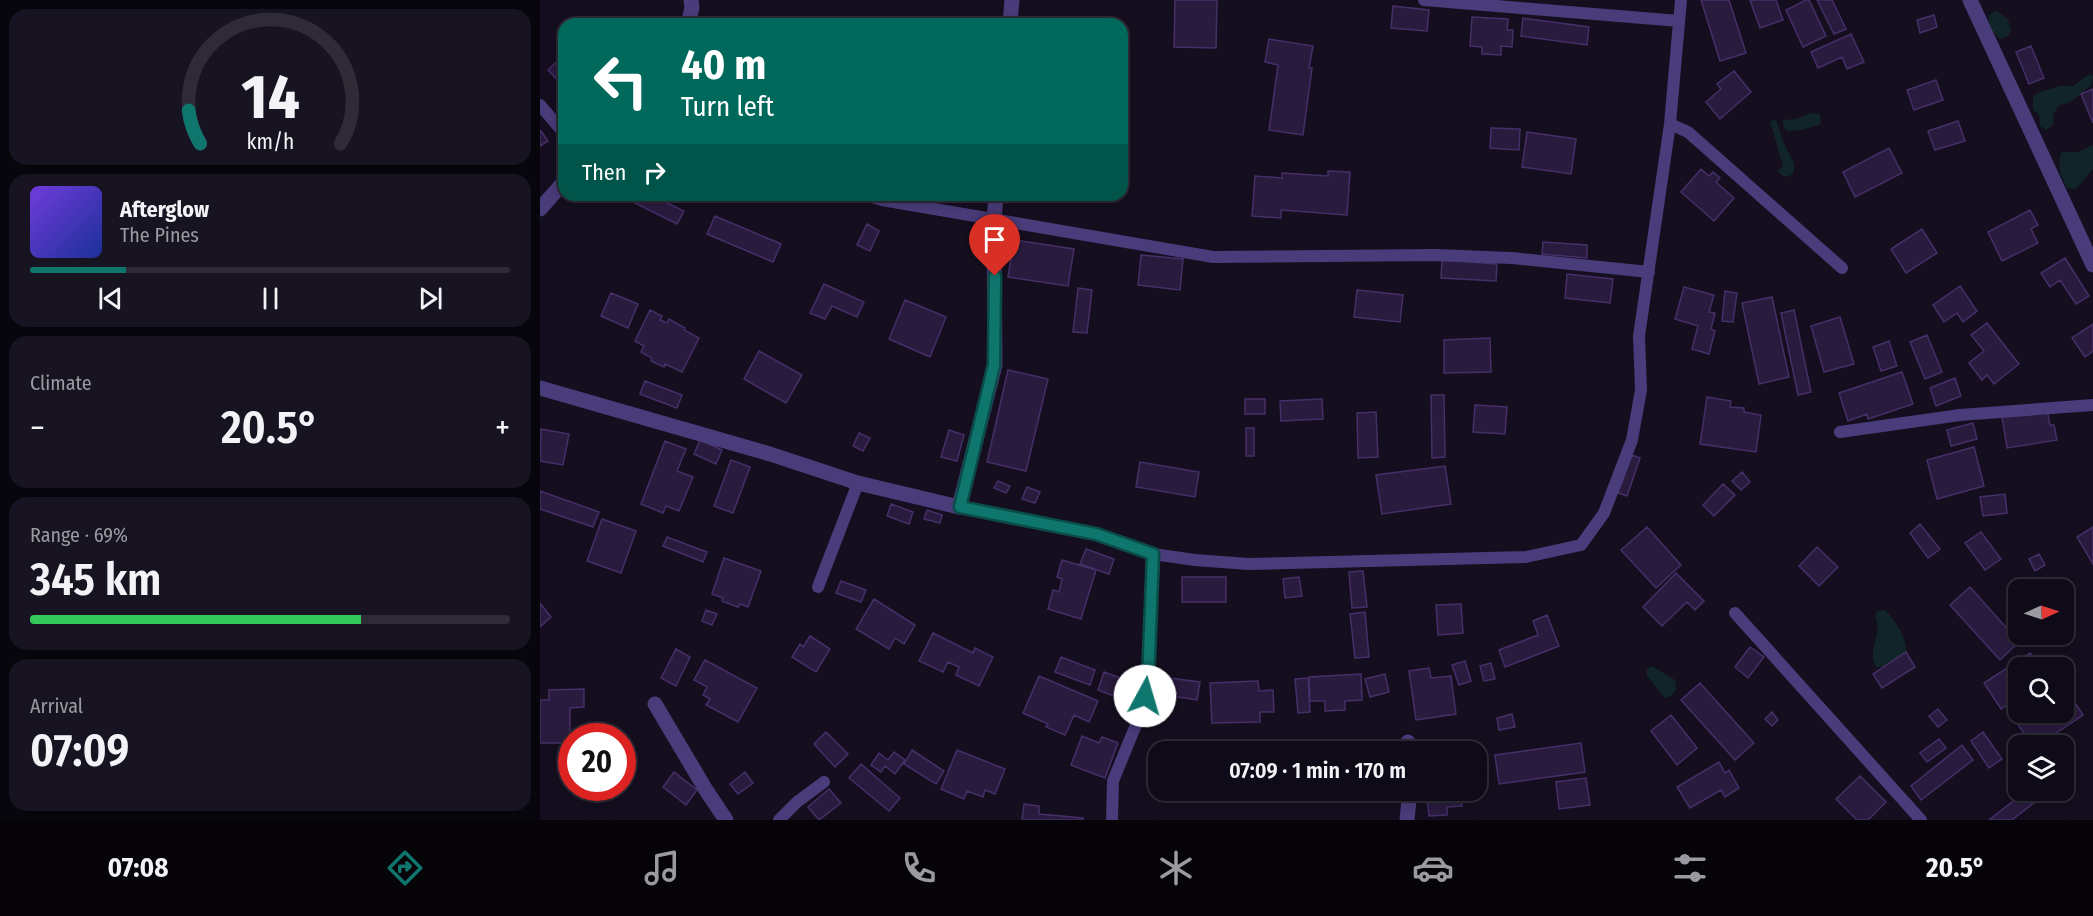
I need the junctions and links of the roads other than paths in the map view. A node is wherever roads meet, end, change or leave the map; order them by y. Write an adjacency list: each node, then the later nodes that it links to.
1 (691, 0): 6 (street)
2 (1012, 0): 7 (street)
3 (1424, 0): 8 (lane)
4 (1681, 0): 8 (lane)
5 (1970, 0): 17 (street)
6 (690, 18)
7 (1010, 18)
8 (1679, 21): 10 (lane)
9 (540, 105): 11 (lane)
10 (1670, 124): 18 (lane); 19 (lane)
11 (558, 126)
12 (558, 189): 15 (street)
13 (896, 201): 16 (lane)
14 (996, 201): 16 (street)
15 (540, 209)
16 (994, 221): 19 (lane); 24 (street)
17 (2093, 265)
18 (1842, 268)
19 (1649, 272): 25 (lane)
20 (540, 388): 23 (street)
21 (2093, 405): 22 (lane)
22 (1840, 432)
23 (858, 483): 24 (street); 26 (lane)
24 (960, 507): 25 (lane)
25 (1153, 554): 33 (lane)
26 (818, 587)
27 (1735, 613): 35 (lane)
28 (655, 704): 31 (street)
29 (824, 782): 32 (lane)
30 (1409, 801): 34 (street)
31 (726, 820)
32 (779, 820)
33 (1112, 820)
34 (1407, 820)
35 (1921, 820)

